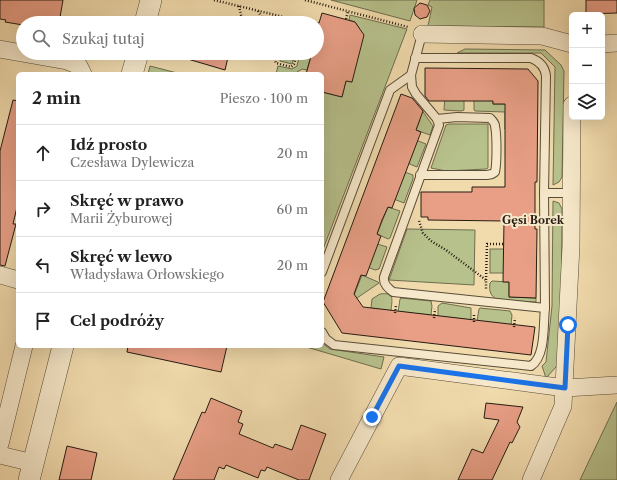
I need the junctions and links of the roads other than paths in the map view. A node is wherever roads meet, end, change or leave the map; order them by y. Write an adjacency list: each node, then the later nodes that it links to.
1 (151, 0): 2 (street)
2 (147, 16)
3 (422, 34): 4 (street); 9 (lane)
4 (569, 43)
5 (617, 43): 6 (street)
6 (605, 44)
7 (0, 49): 8 (street)
8 (16, 52)
9 (415, 58): 14 (lane); 18 (lane)
10 (61, 60): 12 (street)
11 (136, 60): 13 (street)
12 (82, 72)
13 (133, 72)
14 (411, 75): 15 (lane); 20 (lane)
15 (437, 119): 17 (lane); 17 (lane)
16 (572, 120): 19 (street)
17 (420, 175): 23 (lane)
18 (544, 193): 19 (lane); 23 (lane)
19 (571, 193): 28 (street)
20 (324, 267)
21 (0, 275): 22 (street)
22 (16, 279)
23 (545, 308): 24 (lane)
24 (324, 336)
25 (24, 348): 29 (street)
26 (62, 348): 31 (street)
27 (617, 385): 28 (street)
28 (565, 388): 32 (street); 33 (street)
29 (0, 444)
30 (0, 455): 31 (street)
31 (31, 472)
32 (339, 480)
33 (531, 480)

